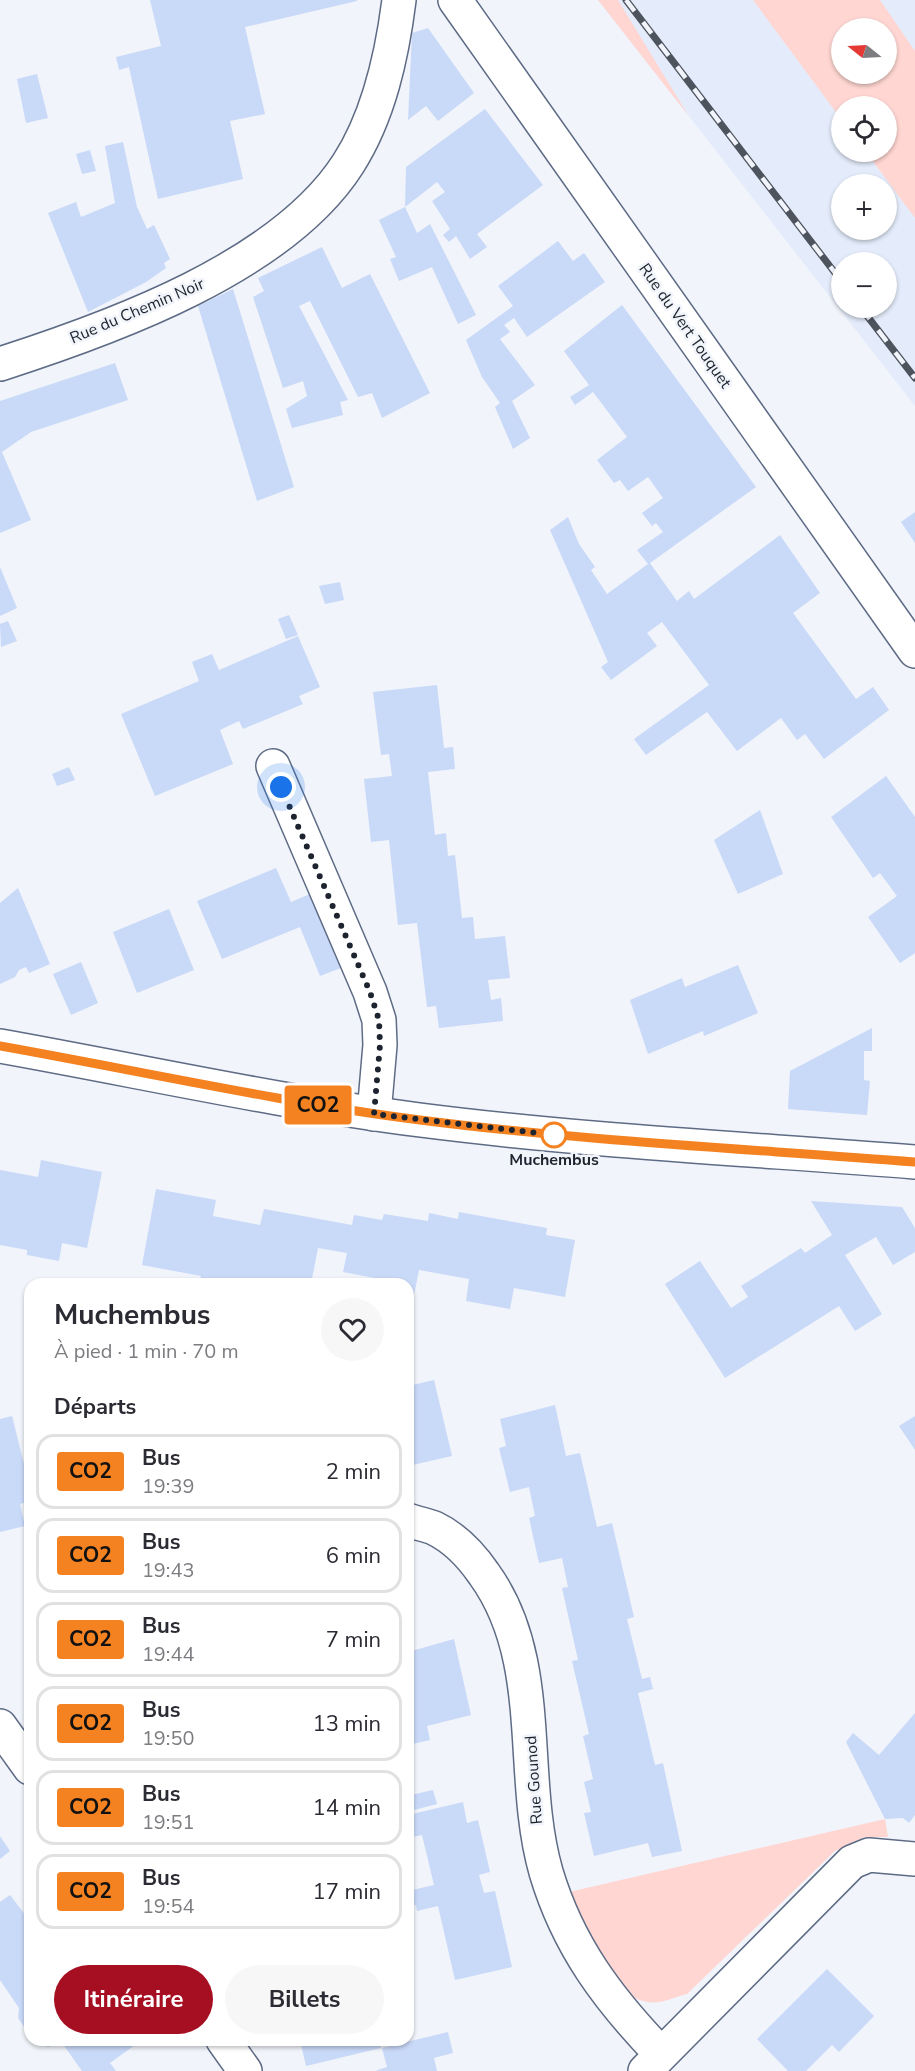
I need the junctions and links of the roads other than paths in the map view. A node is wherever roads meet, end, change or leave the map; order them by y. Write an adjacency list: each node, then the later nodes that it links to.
1 (399, 0): 3 (street, Rue du Chemin Noir)
2 (455, 0): 4 (street, Rue du Vert Touquet)
3 (0, 364)
4 (915, 651)
5 (273, 766): 7 (street)
6 (0, 1046): 7 (street)
7 (374, 1114): 8 (street)
8 (915, 1162)
9 (414, 1522): 14 (street, Rue Gounod)
10 (0, 1726): 11 (street)
11 (24, 1760)
12 (915, 1859): 14 (street, Rue Gounod)
13 (227, 2046): 15 (street)
14 (653, 2062)
15 (246, 2071)

